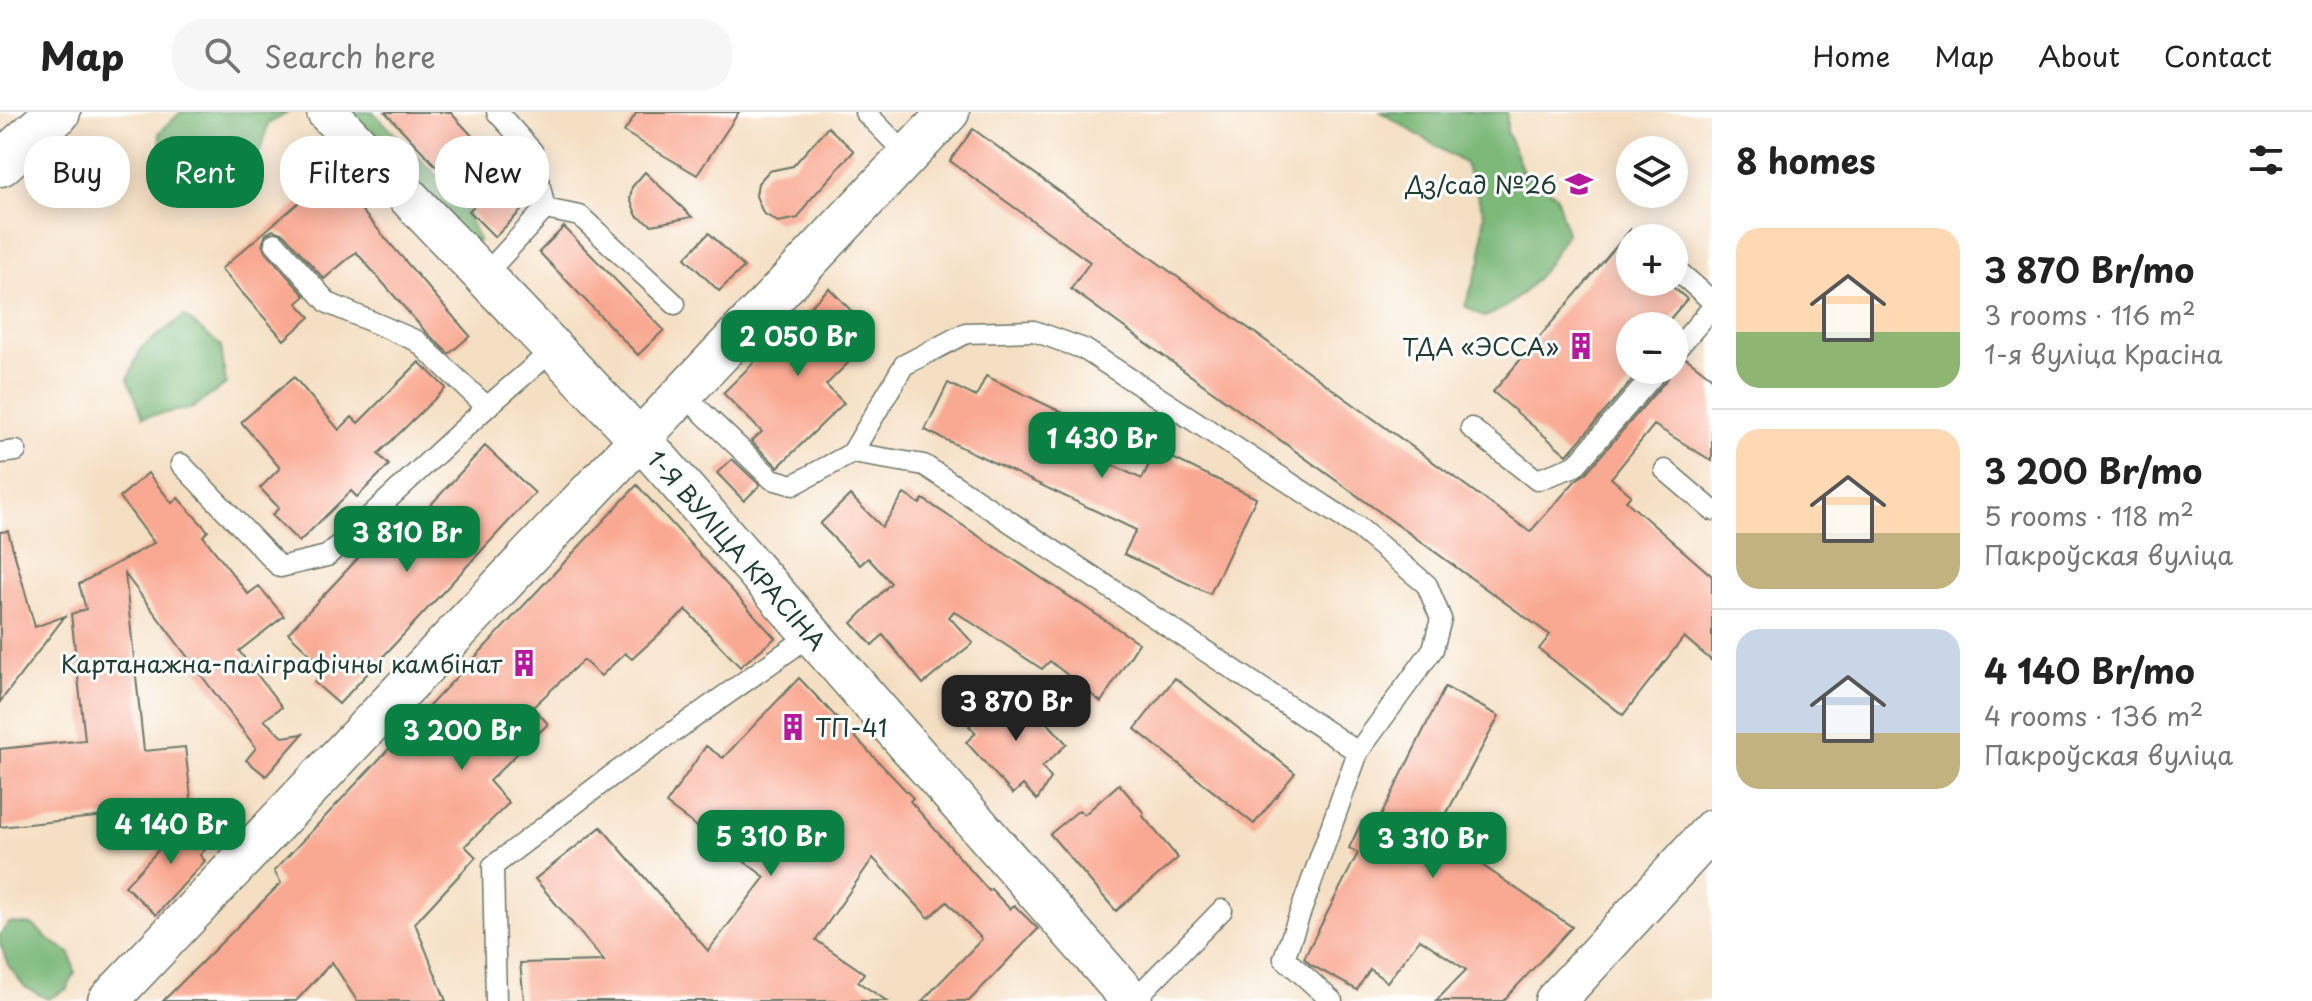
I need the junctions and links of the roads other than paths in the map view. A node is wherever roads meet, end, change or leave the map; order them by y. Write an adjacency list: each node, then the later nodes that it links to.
1 (58, 112): 7 (main road)
2 (327, 112): 10 (street, 1-Я ВУЛІЦА КРАСІНА)
3 (497, 112): 8 (lane)
4 (865, 112): 6 (lane)
5 (949, 112): 6 (street)
6 (908, 156): 18 (street)
7 (0, 164)
8 (545, 209): 10 (lane); 13 (lane)
9 (275, 243): 19 (lane)
10 (483, 277): 16 (street, 1-Я ВУЛІЦА КРАСІНА)
11 (1688, 280): 12 (lane)
12 (1712, 301)
13 (675, 304)
14 (1712, 308): 15 (lane)
15 (1688, 336)
16 (554, 349): 19 (lane); 21 (street, 1-Я ВУЛІЦА КРАСІНА)
17 (1646, 384): 20 (lane)
18 (683, 394): 21 (street); 22 (lane)
19 (487, 407): 23 (lane)
20 (1471, 428)
21 (640, 439): 26 (street, 1-Я ВУЛІЦА КРАСІНА); 30 (street)
22 (852, 453): 27 (lane); 27 (lane)
23 (181, 464)
24 (1665, 470): 25 (lane)
25 (1712, 510)
26 (812, 634): 31 (lane); 32 (street, 1-Я ВУЛІЦА КРАСІНА)
27 (1358, 752): 33 (lane)
28 (1712, 830): 34 (street)
29 (1222, 910): 32 (lane)
30 (108, 1001)
31 (496, 1001)
32 (1132, 1001)
33 (1332, 1001)
34 (1555, 1001)

